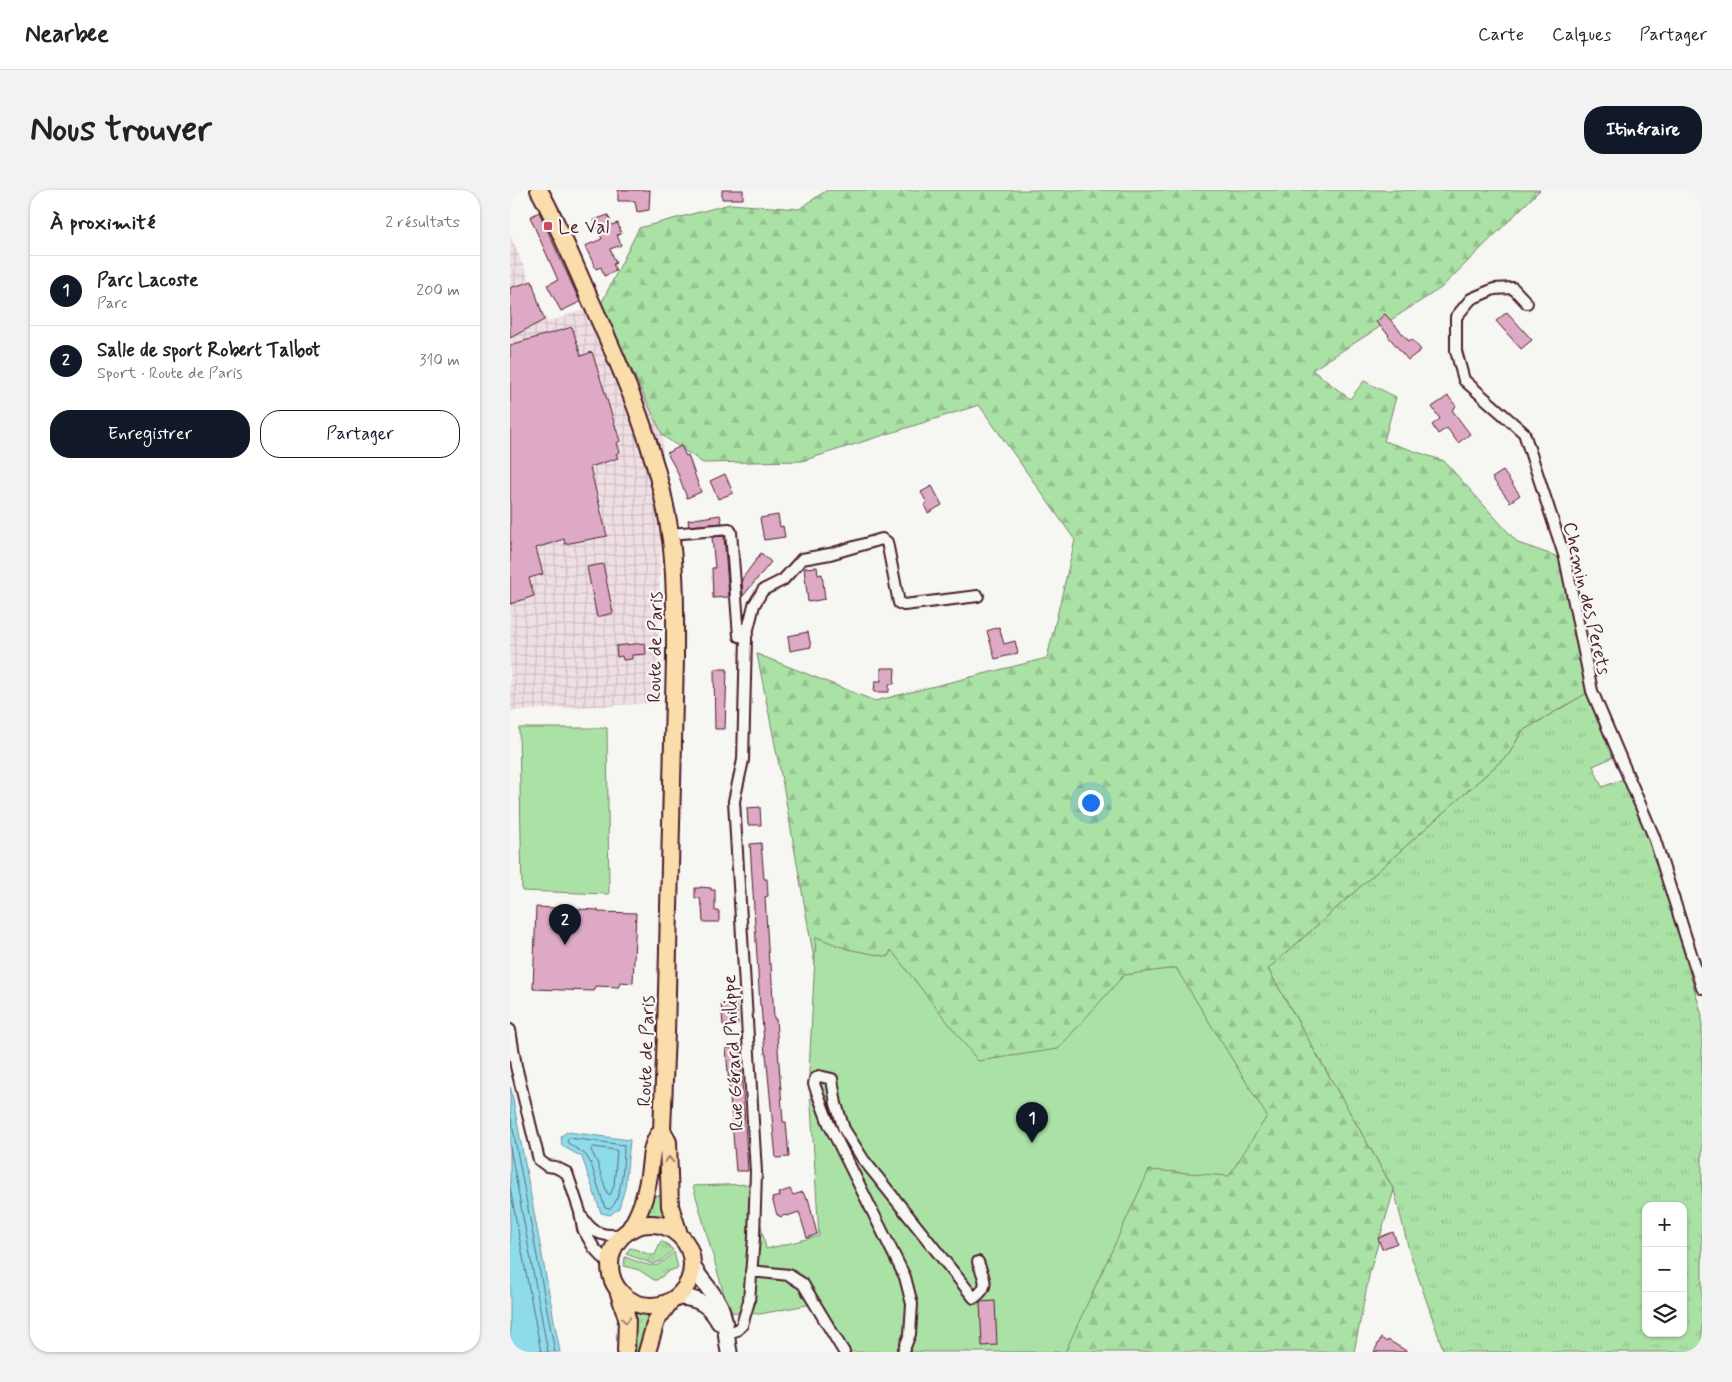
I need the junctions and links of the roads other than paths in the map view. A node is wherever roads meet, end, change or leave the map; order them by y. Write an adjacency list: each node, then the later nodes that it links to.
1 (539, 190): 3 (main road, Route de Paris)
2 (1527, 303): 6 (street, Chemin des Perets)
3 (670, 534): 5 (street); 8 (main road, Route de Paris)
4 (978, 596): 5 (street)
5 (746, 636): 15 (street, Rue Gérard Philippe)
6 (1702, 988)
7 (510, 1030): 9 (street)
8 (662, 1130): 10 (main road, Route de Paris); 11 (main road, Route de Paris, one-way to 8)
9 (580, 1212): 10 (street); 13 (street)
10 (627, 1232): 11 (main road); 13 (main road)
11 (679, 1234): 14 (main road)
12 (978, 1262): 23 (street)
13 (610, 1265): 16 (main road)
14 (693, 1267): 17 (main road); 18 (street)
15 (752, 1271): 18 (street, Rue Gérard Philippe); 22 (street)
16 (618, 1290): 17 (main road); 19 (main road, one-way to 19)
17 (674, 1300): 18 (street); 20 (main road)
18 (726, 1334): 21 (street)
19 (626, 1352)
20 (647, 1352)
21 (730, 1352)
22 (844, 1352)
23 (903, 1352)

